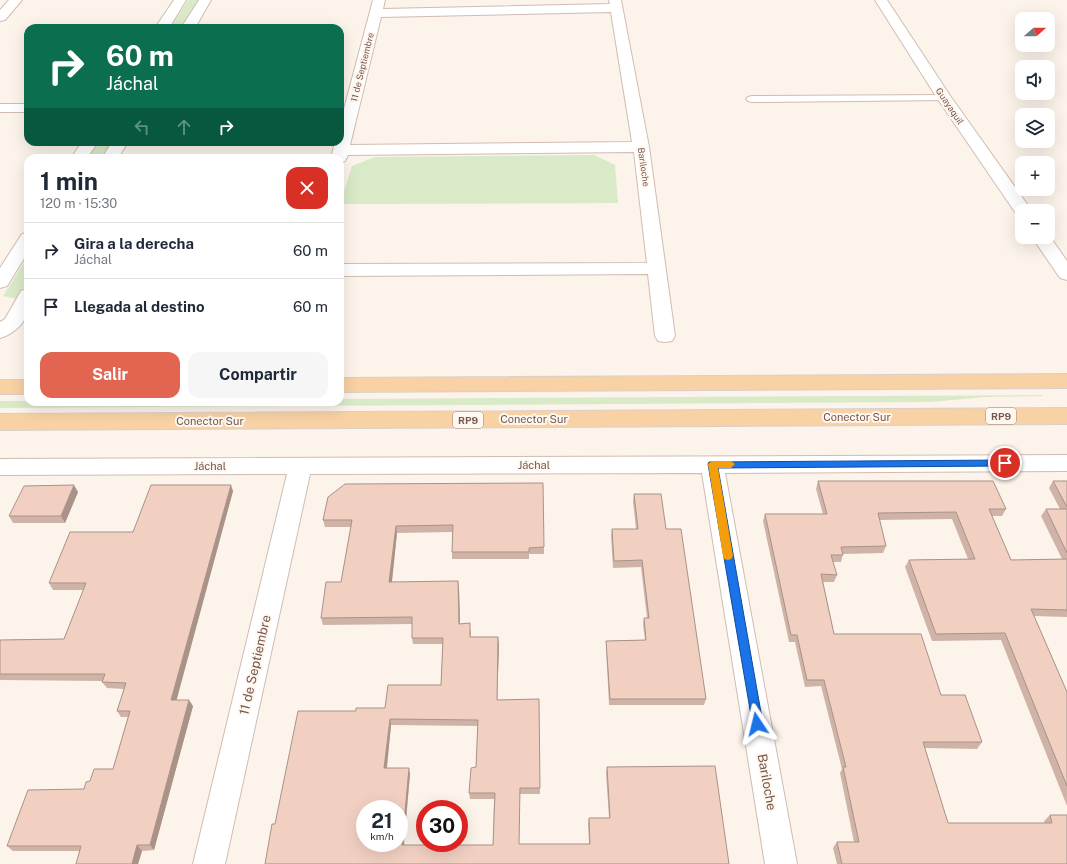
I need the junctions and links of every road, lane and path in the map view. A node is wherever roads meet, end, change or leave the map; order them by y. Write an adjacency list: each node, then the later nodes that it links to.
1 (16, 0): 7 (street)
2 (180, 0): 8 (street)
3 (205, 0): 9 (street)
4 (881, 0): 10 (street, Guayaquil)
5 (615, 4): 6 (street); 15 (street, Bariloche)
6 (377, 7): 14 (street, 11 de Septiembre)
7 (0, 17)
8 (165, 24)
9 (190, 24)
10 (944, 98): 11 (lane); 17 (street, Guayaquil)
11 (752, 99)
12 (0, 108): 13 (street)
13 (24, 108)
14 (344, 138)
15 (641, 147): 16 (street); 20 (street, Bariloche)
16 (340, 154)
17 (1018, 204)
18 (24, 244): 23 (street)
19 (1046, 244): 22 (street)
20 (657, 268): 21 (street); 26 (street, Bariloche)
21 (344, 270)
22 (1067, 274)
23 (0, 282)
24 (24, 302): 25 (street)
25 (0, 332)
26 (665, 336)
27 (1067, 381): 28 (main road)
28 (344, 385)
29 (0, 387): 30 (main road)
30 (24, 387)
31 (1067, 416): 32 (main road, Conector Sur / RP9)
32 (0, 422)
33 (1067, 463): 34 (street, Jáchal)
34 (712, 464): 35 (street, Jáchal); 38 (street, Bariloche)
35 (300, 466): 36 (street, Jáchal); 37 (street, 11 de Septiembre)
36 (0, 467)
37 (209, 864)
38 (781, 864)

